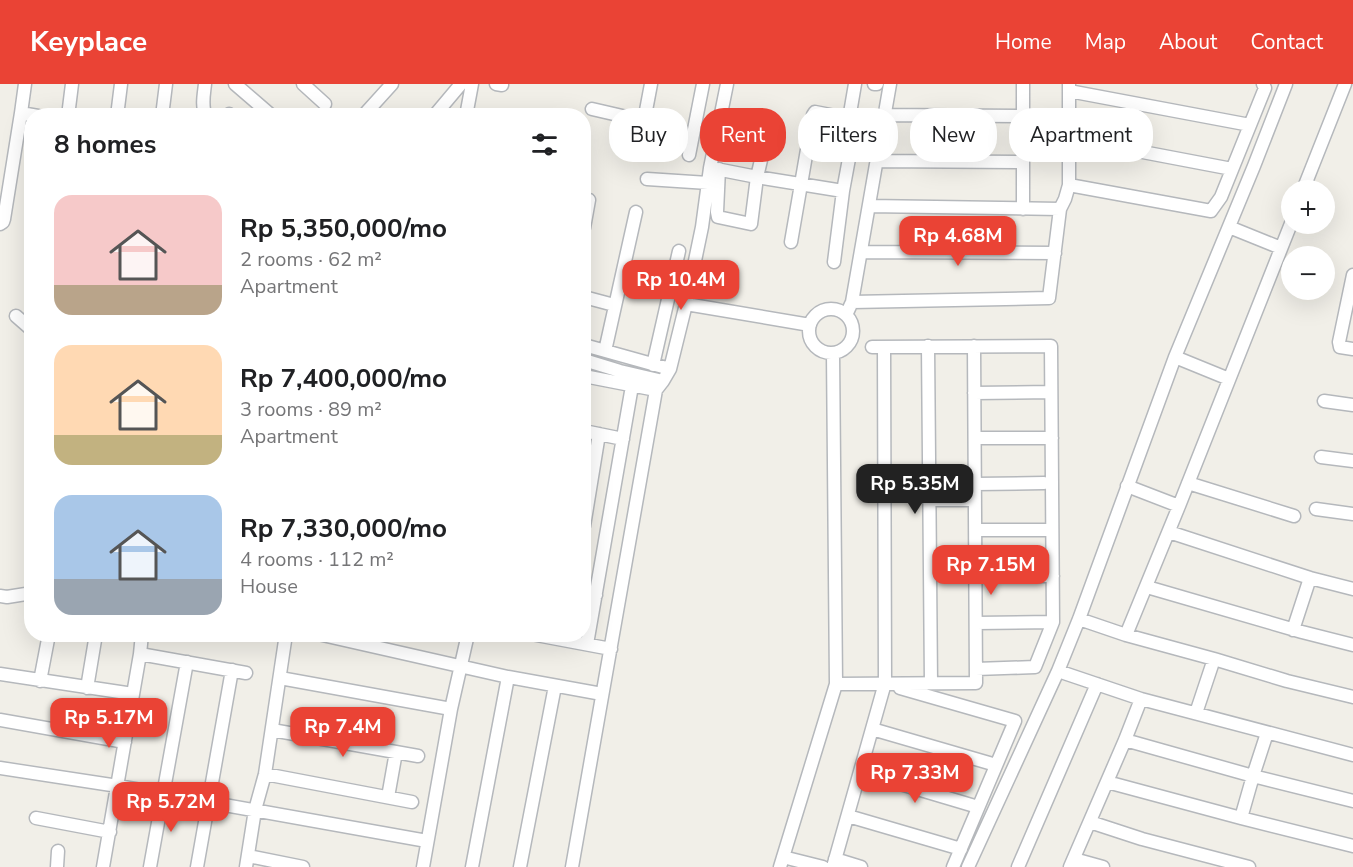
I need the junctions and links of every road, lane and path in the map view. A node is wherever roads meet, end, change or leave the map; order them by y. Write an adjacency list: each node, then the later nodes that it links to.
1 (25, 84): 36 (street)
2 (72, 84): 22 (street)
3 (121, 84): 23 (street)
4 (166, 84): 24 (street)
5 (205, 84): 25 (street)
6 (235, 84): 26 (street)
7 (303, 84): 21 (street)
8 (392, 84): 27 (street)
9 (460, 84): 28 (street)
10 (472, 84): 29 (street)
11 (651, 84): 30 (street)
12 (705, 84): 19 (street); 43 (street)
13 (855, 84): 31 (street)
14 (890, 84): 32 (street)
15 (1023, 84): 33 (street)
16 (1263, 84): 41 (street)
17 (1286, 84): 66 (street)
18 (1345, 84): 56 (street)
19 (726, 86): 52 (street)
20 (1069, 87): 34 (street); 41 (street)
21 (325, 104)
22 (69, 108)
23 (118, 108)
24 (163, 108)
25 (203, 108)
26 (263, 108)
27 (370, 108)
28 (440, 108)
29 (468, 108)
30 (646, 108)
31 (853, 108)
32 (883, 108)
33 (1023, 108)
34 (1069, 108)
35 (592, 109): 37 (street)
36 (21, 113): 38 (street); 65 (street)
37 (609, 113)
38 (24, 114)
39 (1009, 116): 40 (street)
40 (898, 119)
41 (1250, 125): 53 (street)
42 (1153, 154): 53 (street)
43 (689, 155)
44 (898, 161): 49 (street)
45 (760, 162): 54 (street)
46 (805, 162): 58 (street)
47 (847, 162): 60 (street)
48 (876, 162): 61 (street)
49 (1009, 162)
50 (1023, 162): 62 (street)
51 (1069, 162): 59 (street)
52 (714, 168): 54 (street); 54 (street); 57 (street)
53 (1232, 169): 59 (street)
54 (757, 177): 58 (street)
55 (647, 179): 57 (street)
56 (1307, 180)
57 (708, 183): 76 (street)
58 (801, 184): 60 (street); 67 (street)
59 (1069, 185): 63 (street)
60 (843, 191): 72 (street)
61 (869, 206): 62 (street); 70 (street)
62 (1023, 209): 63 (street)
63 (1060, 209): 71 (street)
64 (636, 212): 77 (street)
65 (0, 224)
66 (1229, 226): 68 (street); 89 (street)
67 (791, 242)
68 (1281, 248): 94 (street)
69 (679, 251): 91 (street)
70 (861, 252): 71 (street); 75 (street)
71 (1055, 253): 75 (street)
72 (834, 262)
73 (1353, 275): 78 (street)
74 (591, 299): 77 (street)
75 (852, 302): 79 (street)
76 (686, 304): 82 (street); 92 (street)
77 (614, 305): 87 (street)
78 (1349, 311): 86 (street)
79 (846, 315): 82 (street); 88 (street)
80 (16, 316): 81 (street)
81 (24, 323)
82 (810, 325): 88 (street)
83 (928, 346): 84 (street); 113 (street); 157 (street)
84 (974, 346): 97 (street); 98 (street)
85 (591, 347): 87 (street)
86 (1353, 349)
87 (605, 351): 91 (street)
88 (833, 353): 159 (street)
89 (1175, 357): 94 (street); 112 (street)
90 (591, 362): 95 (street)
91 (653, 365): 92 (street)
92 (670, 369): 95 (street)
93 (591, 377): 96 (street)
94 (1229, 379): 110 (street)
95 (659, 385): 96 (street); 144 (street)
96 (632, 386): 105 (street)
97 (1052, 392): 98 (street); 104 (street)
98 (974, 393): 103 (street)
99 (1324, 401): 100 (street)
100 (1353, 405)
101 (591, 432): 102 (street)
102 (599, 434): 105 (street); 108 (street)
103 (975, 438): 104 (street); 111 (street)
104 (1052, 438): 120 (street)
105 (623, 439): 126 (street)
106 (1321, 457): 107 (street)
107 (1353, 461)
108 (591, 483)
109 (1044, 483): 111 (street)
110 (1188, 483): 115 (street); 118 (street)
111 (975, 484): 114 (street)
112 (1127, 486): 115 (street); 130 (street)
113 (929, 500): 114 (street); 158 (street)
114 (975, 500): 119 (street)
115 (1179, 506): 121 (street)
116 (1316, 509): 117 (street)
117 (1353, 514)
118 (1294, 516)
119 (975, 530): 120 (street); 122 (street)
120 (1052, 530): 123 (street)
121 (1169, 532): 124 (street); 125 (street)
122 (975, 576): 123 (street); 132 (street)
123 (1053, 576): 131 (street)
124 (1310, 578): 127 (street); 133 (street)
125 (1147, 587): 133 (street); 134 (street)
126 (591, 589)
127 (1353, 589)
128 (24, 594): 129 (street)
129 (0, 596)
130 (1079, 619): 134 (street); 151 (street)
131 (1053, 622): 132 (street); 149 (street)
132 (976, 623): 149 (street)
133 (1293, 630): 143 (street)
134 (1126, 635): 146 (street)
135 (47, 642): 156 (street)
136 (95, 642): 162 (street)
137 (141, 642): 145 (street)
138 (285, 642): 155 (street)
139 (351, 642): 148 (street)
140 (466, 642): 148 (street)
141 (576, 642): 142 (street)
142 (587, 644): 144 (street)
143 (1353, 645)
144 (611, 649): 164 (street)
145 (140, 654): 147 (street); 163 (street)
146 (1214, 658): 165 (street); 168 (street)
147 (187, 662): 150 (street); 185 (street)
148 (460, 666): 154 (street); 167 (street)
149 (976, 669): 158 (street)
150 (232, 670): 152 (street); 188 (street)
151 (1058, 671): 160 (street); 217 (street)
152 (246, 673)
153 (0, 674): 156 (street)
154 (508, 677): 161 (street); 211 (street)
155 (280, 678): 167 (street); 171 (street)
156 (40, 681): 162 (street)
157 (885, 683): 158 (street); 159 (street); 170 (street); 178 (street)
158 (931, 683)
159 (836, 684): 202 (street)
160 (1097, 684): 166 (street); 218 (street)
161 (555, 686): 164 (street); 212 (street)
162 (87, 688): 163 (street)
163 (133, 694): 174 (street)
164 (602, 694): 213 (street)
165 (1353, 697)
166 (1141, 699): 168 (street); 173 (street)
167 (451, 709): 197 (street)
168 (1196, 713): 172 (street)
169 (0, 720): 174 (street)
170 (872, 729): 178 (street); 180 (street)
171 (272, 730): 175 (street); 181 (street)
172 (1267, 733): 176 (street); 182 (street)
173 (1125, 740): 182 (street); 183 (street)
174 (125, 742): 184 (street)
175 (396, 752): 177 (street); 186 (street)
176 (1353, 755)
177 (418, 756)
178 (996, 765): 190 (street)
179 (0, 768): 184 (street)
180 (860, 772): 190 (street); 192 (street)
181 (265, 774): 186 (street); 191 (street)
182 (1253, 776): 187 (street); 194 (street)
183 (1107, 782): 194 (street); 195 (street)
184 (118, 786): 185 (street); 196 (street)
185 (163, 795): 188 (street); 207 (street)
186 (388, 797): 189 (street)
187 (1353, 801)
188 (208, 802): 191 (street); 208 (street)
189 (412, 802)
190 (978, 807): 199 (street)
191 (255, 810): 197 (street); 201 (street)
192 (848, 816): 199 (street); 203 (street)
193 (36, 818): 196 (street)
194 (1242, 819): 198 (street)
195 (1090, 822): 204 (street); 220 (street)
196 (110, 832): 206 (street)
197 (427, 841): 210 (street)
198 (1353, 846)
199 (961, 849): 216 (street)
200 (58, 851): 205 (street)
201 (247, 862): 209 (street)
202 (782, 862): 214 (street)
203 (834, 863): 215 (street)
204 (1072, 863): 219 (street)
205 (57, 867)
206 (104, 867)
207 (150, 867)
208 (197, 867)
209 (303, 867)
210 (423, 867)
211 (472, 867)
212 (520, 867)
213 (572, 867)
214 (823, 867)
215 (861, 867)
216 (953, 867)
217 (968, 867)
218 (1018, 867)
219 (1103, 867)
220 (1249, 867)

